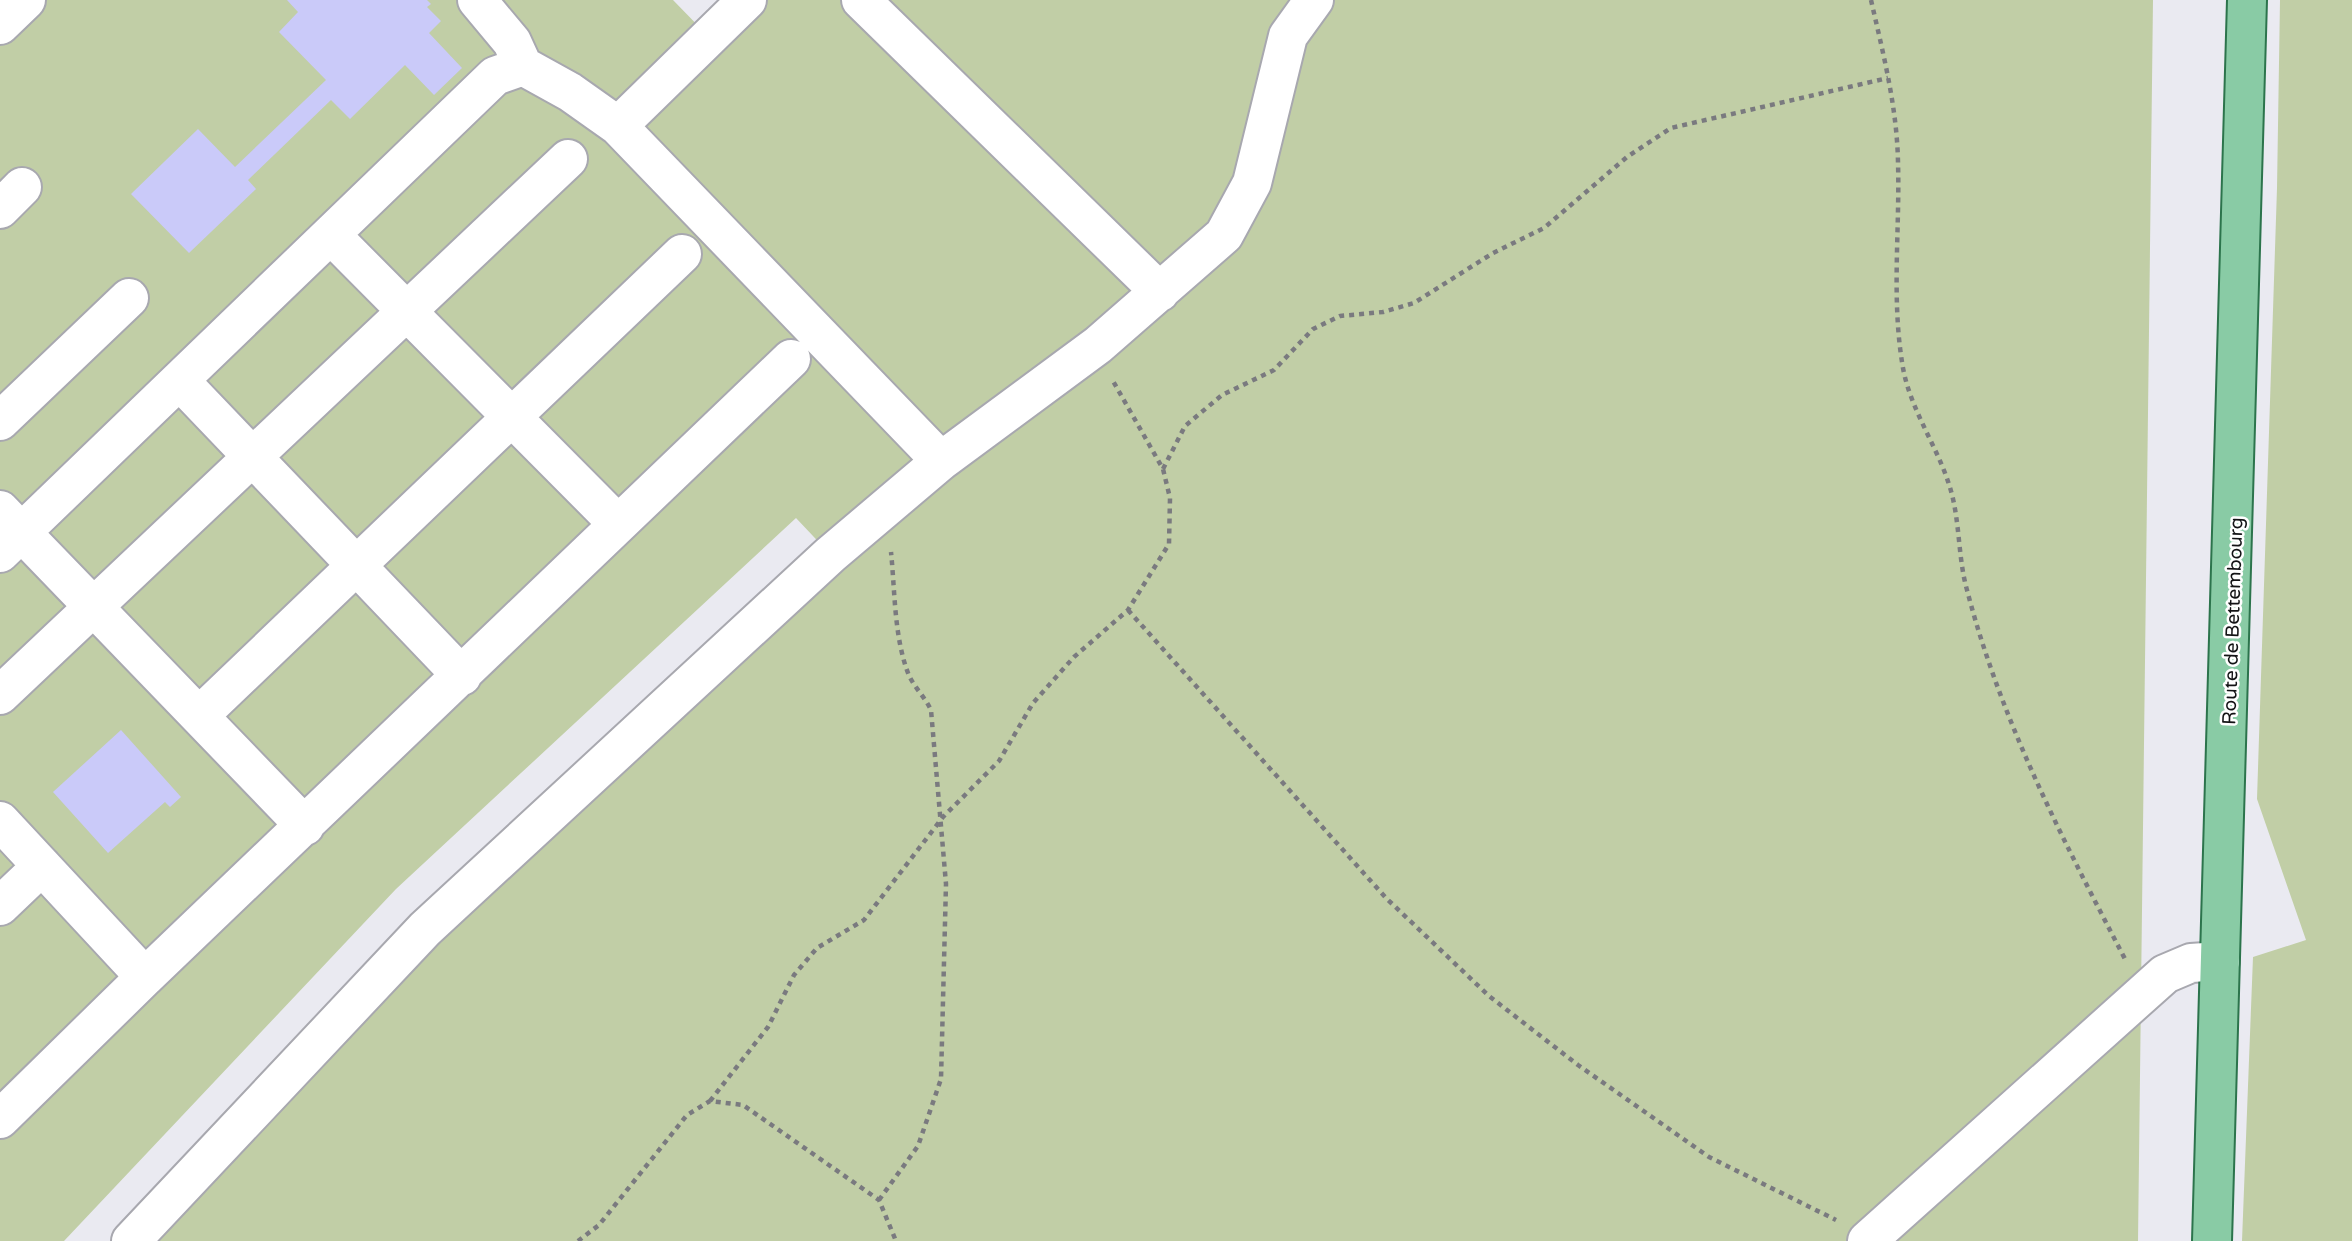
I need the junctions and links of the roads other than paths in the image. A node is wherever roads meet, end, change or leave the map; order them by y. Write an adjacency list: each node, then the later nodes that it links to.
1 (26, 0): 7 (street)
2 (477, 0): 8 (street)
3 (747, 0): 9 (street)
4 (860, 0): 13 (street)
5 (1314, 0): 13 (street)
6 (2247, 0): 33 (main road, Route de Bettembourg)
7 (0, 25)
8 (523, 66): 9 (street); 11 (street)
9 (618, 126): 21 (street)
10 (568, 159): 15 (street)
11 (332, 236): 15 (street); 17 (street)
12 (682, 254): 18 (street)
13 (1160, 292): 21 (street)
14 (129, 298): 19 (street)
15 (407, 311): 18 (street); 20 (street)
16 (791, 359): 22 (street)
17 (180, 381): 20 (street); 23 (street)
18 (512, 416): 22 (street); 24 (street)
19 (0, 421)
20 (253, 456): 24 (street); 25 (street)
21 (941, 461): 37 (street)
22 (618, 524): 26 (street)
23 (7, 532): 25 (street)
24 (356, 565): 26 (street); 28 (street)
25 (94, 605): 27 (street); 28 (street)
26 (462, 676): 30 (street)
27 (0, 695)
28 (200, 715): 30 (street)
29 (0, 821): 31 (street)
30 (305, 826): 34 (street)
31 (42, 866): 32 (street); 34 (street)
32 (0, 906)
33 (2220, 961): 36 (street); 38 (main road, Route de Bettembourg)
34 (145, 976): 35 (street)
35 (0, 1119)
36 (1869, 1239)
37 (131, 1241)
38 (2212, 1241)

